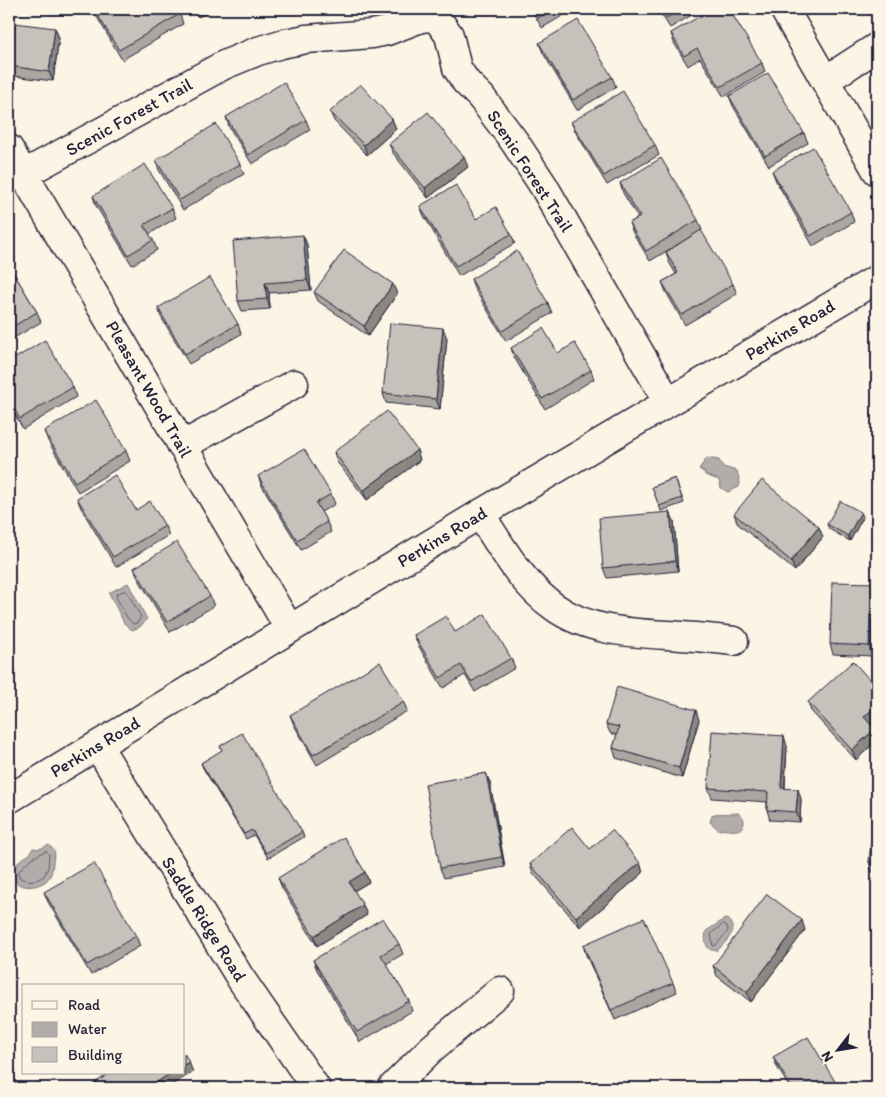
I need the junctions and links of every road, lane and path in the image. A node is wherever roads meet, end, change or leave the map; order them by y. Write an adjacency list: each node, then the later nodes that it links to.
1 (784, 9): 3 (street)
2 (877, 47): 3 (street)
3 (826, 80): 5 (street)
4 (9, 150): 6 (street, Pleasant Wood Trail)
5 (877, 171)
6 (24, 174): 9 (street, Scenic Forest Trail); 10 (street, Pleasant Wood Trail)
7 (877, 279): 9 (street, Perkins Road)
8 (294, 384): 10 (street)
9 (668, 402): 11 (street, Perkins Road)
10 (182, 446): 12 (street, Pleasant Wood Trail)
11 (480, 514): 12 (street, Perkins Road); 13 (street)
12 (289, 628): 14 (street, Perkins Road)
13 (734, 641)
14 (98, 746): 15 (street, Perkins Road); 17 (street, Saddle Ridge Road)
15 (9, 799)
16 (500, 990): 18 (street)
17 (316, 1088)
18 (392, 1088)

